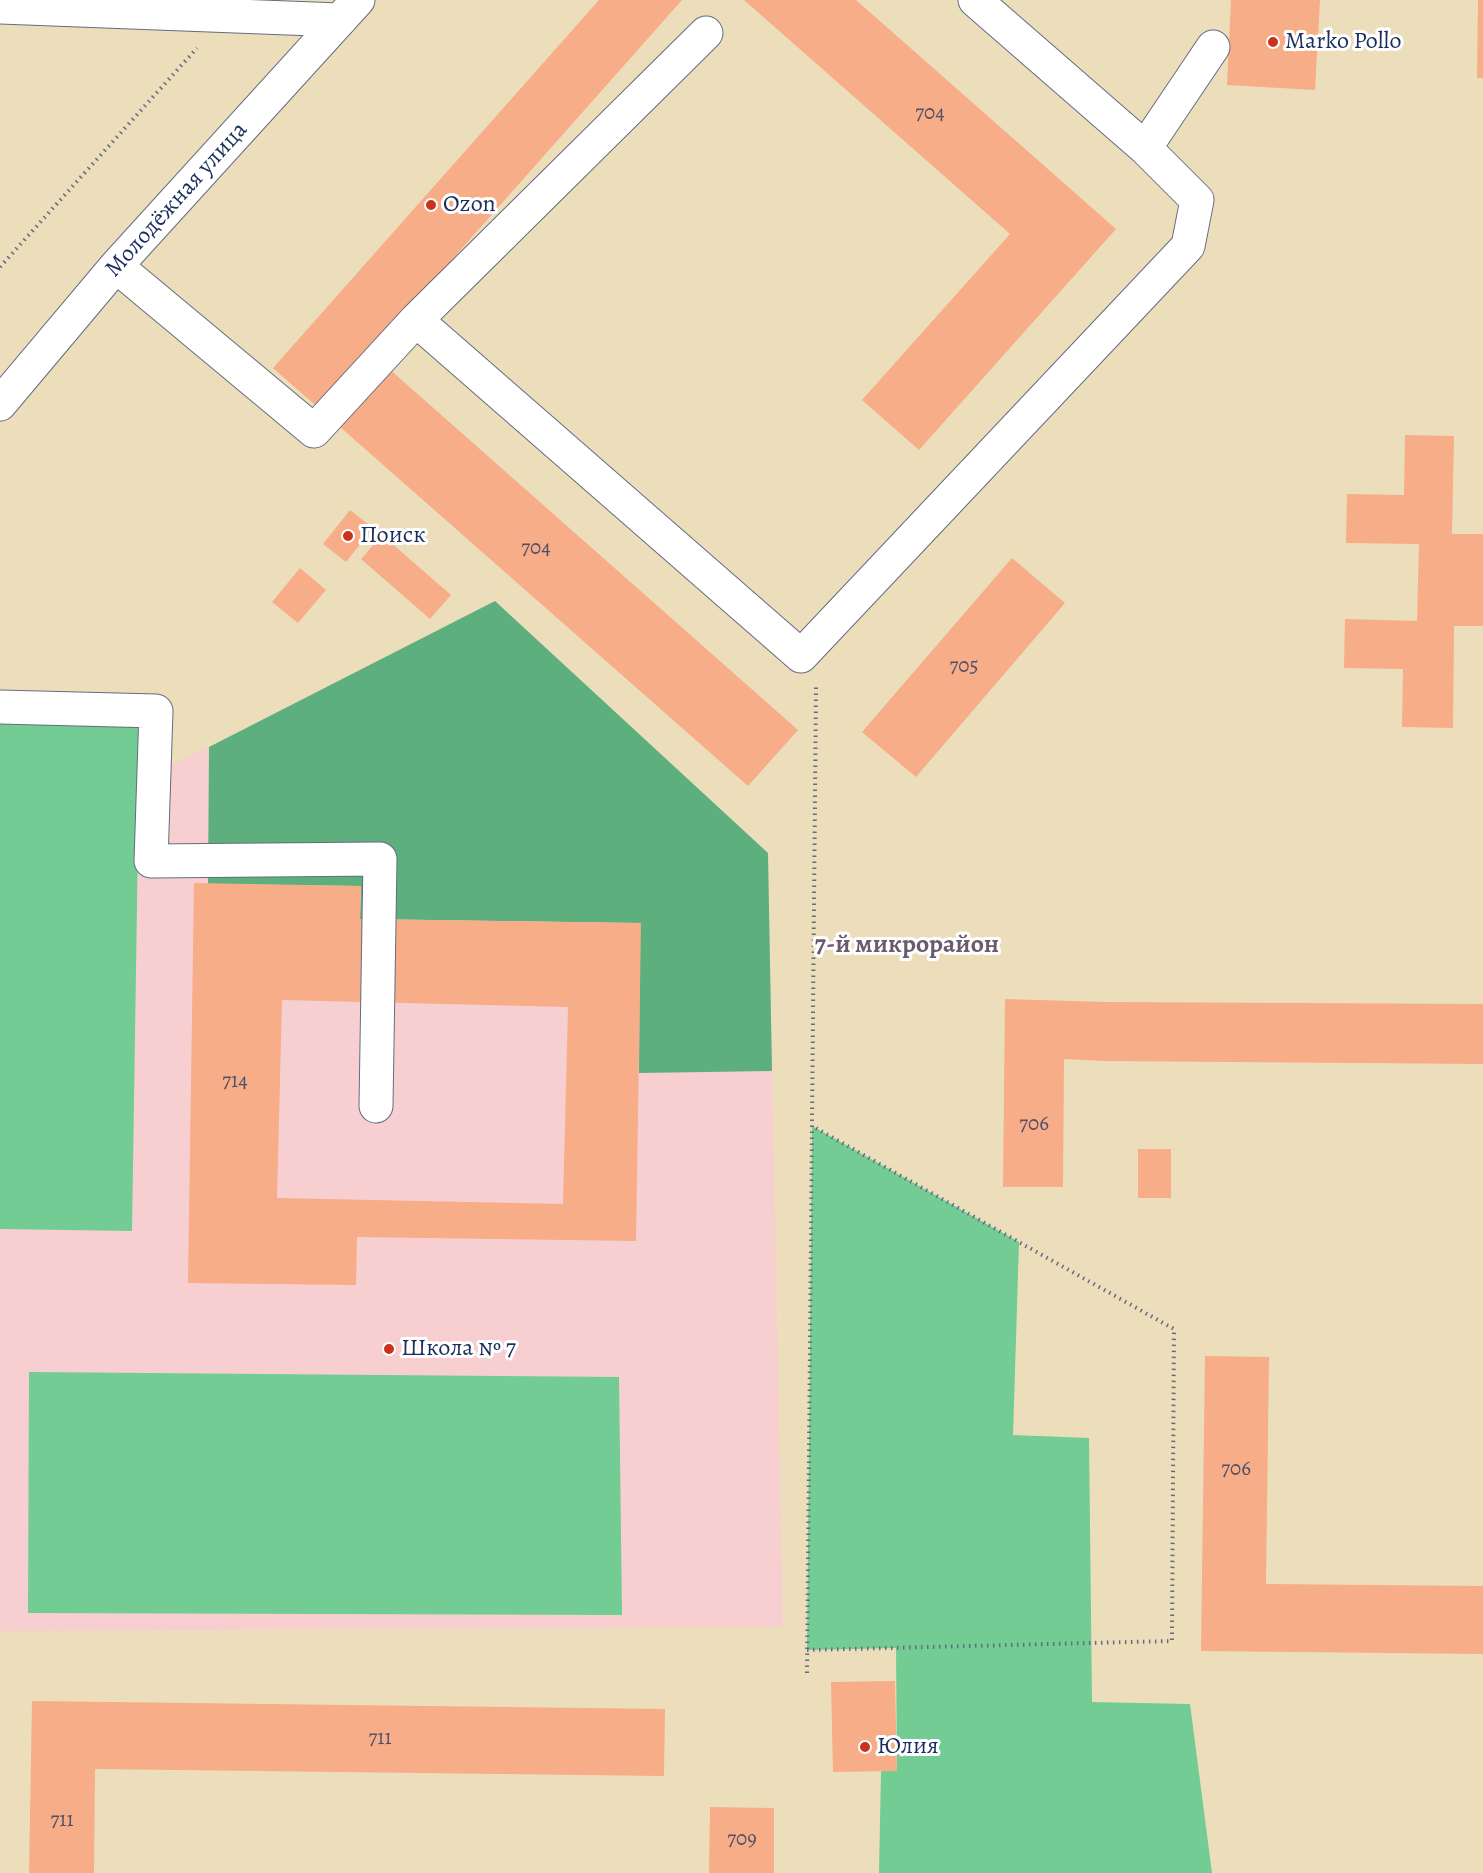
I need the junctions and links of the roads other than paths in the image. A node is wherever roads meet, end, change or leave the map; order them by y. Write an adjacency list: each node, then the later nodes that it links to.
1 (975, 0): 6 (street)
2 (0, 7): 3 (street)
3 (349, 10): 7 (street, Молодёжная улица)
4 (706, 33): 8 (street)
5 (1213, 47): 6 (street)
6 (1145, 148): 8 (street)
7 (116, 266): 8 (street); 9 (street, Молодёжная улица)
8 (416, 320)
9 (0, 404)
10 (0, 707): 11 (street)
11 (376, 1106)

